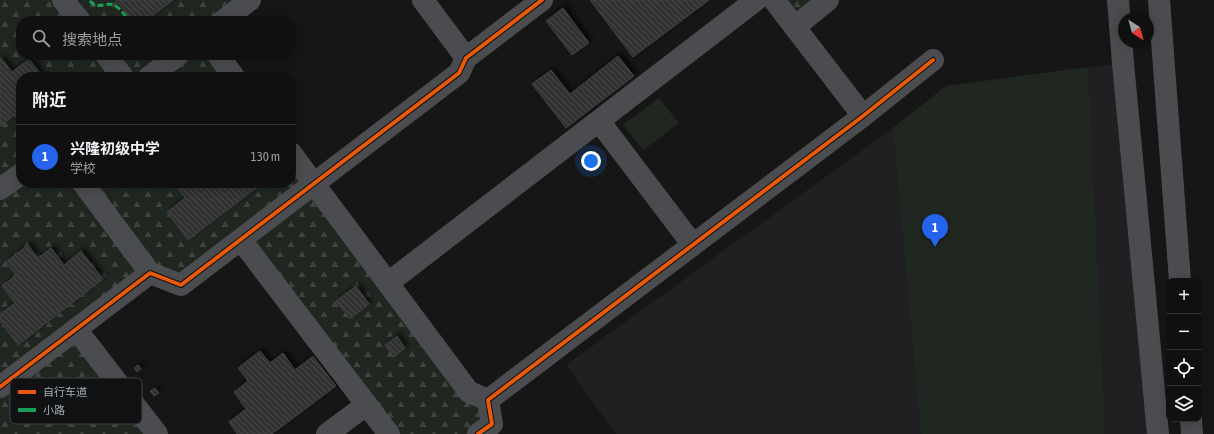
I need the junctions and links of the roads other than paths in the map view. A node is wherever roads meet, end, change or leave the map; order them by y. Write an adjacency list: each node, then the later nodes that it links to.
1 (63, 0): 10 (street)
2 (250, 0): 11 (street)
3 (423, 0): 13 (street)
4 (542, 0): 13 (street)
5 (756, 0): 22 (street)
6 (774, 0): 12 (street)
7 (828, 0): 12 (street)
8 (1118, 0): 46 (street)
9 (1159, 0): 31 (street)
10 (76, 16)
11 (229, 16)
12 (795, 27): 21 (street)
13 (466, 58): 25 (street)
14 (110, 60): 18 (street)
15 (171, 60): 19 (street)
16 (222, 60): 20 (street)
17 (933, 60): 21 (street)
18 (119, 72)
19 (156, 72)
20 (230, 72)
21 (863, 116): 29 (street)
22 (599, 121): 29 (street); 32 (street)
23 (296, 160): 25 (street)
24 (16, 178): 27 (street)
25 (314, 183): 28 (street); 32 (street)
26 (87, 188): 30 (street)
27 (0, 190)
28 (241, 240): 30 (street); 39 (street)
29 (693, 245): 38 (street)
30 (150, 273): 33 (street)
31 (1180, 278)
32 (388, 284): 38 (street)
33 (76, 329): 34 (street); 35 (street)
34 (12, 378)
35 (113, 378)
36 (10, 379): 37 (street)
37 (0, 387)
38 (488, 400): 45 (street)
39 (366, 405): 43 (street); 44 (street)
40 (142, 416): 42 (street)
41 (1191, 422): 47 (street)
42 (156, 434)
43 (327, 434)
44 (389, 434)
45 (478, 434)
46 (1158, 434)
47 (1192, 434)

